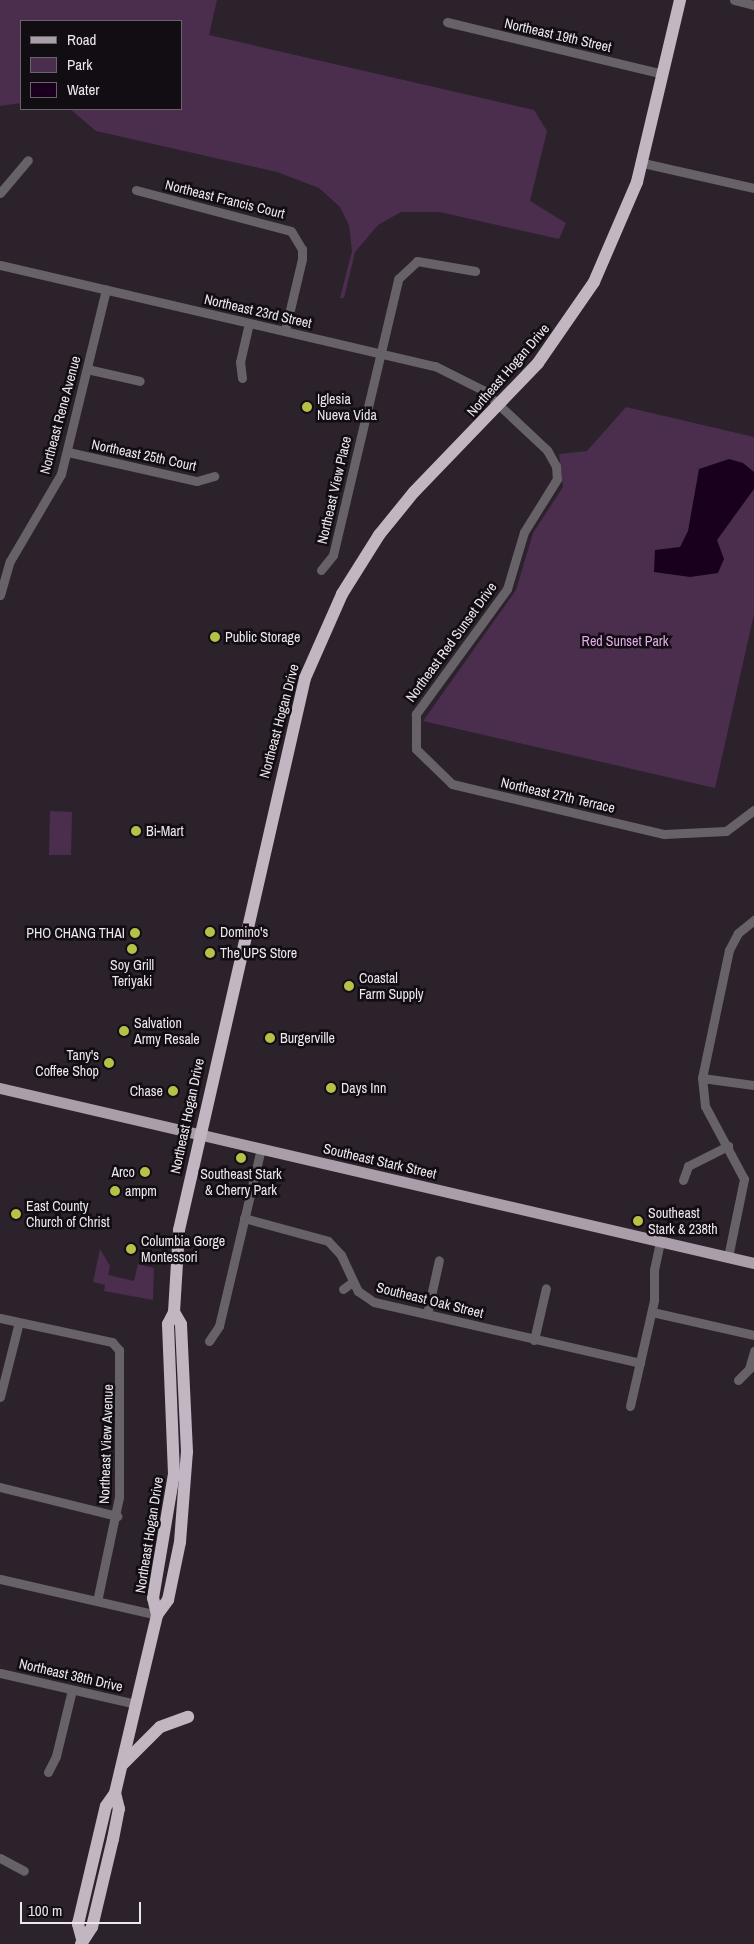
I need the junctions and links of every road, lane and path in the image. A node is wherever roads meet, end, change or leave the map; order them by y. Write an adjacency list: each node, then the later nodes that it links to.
1 (680, 0): 5 (highway, Northeast Hogan Drive)
2 (734, 0): 3 (street)
3 (754, 5)
4 (446, 22): 5 (street, Northeast 19th Street)
5 (663, 74): 7 (highway, Northeast Hogan Drive)
6 (28, 160): 10 (street)
7 (643, 163): 8 (street); 20 (highway, Northeast Hogan Drive)
8 (754, 188)
9 (136, 190): 15 (street, Northeast Francis Court)
10 (0, 193)
11 (0, 265): 13 (street, Northeast 23rd Street)
12 (475, 271): 16 (street, Northeast View Place)
13 (106, 289): 14 (street, Northeast 23rd Street); 17 (street, Northeast Rene Avenue)
14 (249, 323): 15 (street, Northeast 23rd Street); 18 (street)
15 (285, 331): 16 (street, Northeast 23rd Street)
16 (381, 353): 20 (street, Northeast 23rd Street); 23 (street, Northeast View Place)
17 (87, 369): 19 (street); 21 (street, Northeast Rene Avenue)
18 (242, 378)
19 (140, 381)
20 (500, 405): 25 (street, Northeast Red Sunset Drive); 31 (highway, Northeast Hogan Drive)
21 (68, 452): 22 (street, Northeast 25th Court); 24 (street, Northeast Rene Avenue)
22 (214, 476)
23 (321, 570)
24 (1, 590)
25 (416, 749): 26 (street, Northeast 27th Terrace)
26 (754, 810)
27 (754, 920): 28 (street)
28 (702, 1078): 29 (street); 32 (street)
29 (754, 1085)
30 (0, 1088): 31 (main road, Southeast Stark Street)
31 (199, 1134): 33 (main road, Southeast Stark Street); 61 (highway, Northeast Hogan Drive)
32 (728, 1146): 34 (street); 36 (street)
33 (261, 1148): 37 (street); 38 (main road, Southeast Stark Street)
34 (744, 1179): 35 (street); 39 (street)
35 (754, 1179)
36 (684, 1180)
37 (244, 1218): 42 (street); 51 (street)
38 (660, 1241): 39 (main road, Southeast Stark Street); 45 (street)
39 (728, 1257): 41 (main road, Southeast Stark Street)
40 (439, 1260): 46 (street)
41 (754, 1263)
42 (351, 1283): 44 (street); 46 (street, Southeast Oak Street)
43 (546, 1288): 50 (street)
44 (343, 1289)
45 (652, 1312): 49 (street); 53 (street)
46 (427, 1314): 50 (street, Southeast Oak Street)
47 (0, 1318): 48 (street)
48 (19, 1322): 55 (street); 58 (street, Northeast View Avenue)
49 (754, 1335)
50 (534, 1340): 53 (street, Southeast Oak Street)
51 (210, 1341)
52 (754, 1351): 54 (street)
53 (640, 1364): 56 (street)
54 (738, 1380)
55 (0, 1397)
56 (630, 1406)
57 (0, 1487): 58 (street)
58 (117, 1516): 60 (street, Northeast View Avenue)
59 (0, 1579): 60 (street)
60 (98, 1601): 61 (street)
61 (157, 1615): 64 (highway, Northeast Hogan Drive)
62 (0, 1673): 63 (street, Northeast 38th Drive)
63 (72, 1690): 64 (street, Northeast 38th Drive); 67 (street)
64 (136, 1704): 66 (highway, Northeast Hogan Drive)
65 (188, 1717): 66 (highway)
66 (122, 1766): 68 (highway, Northeast Hogan Drive)
67 (48, 1772)
68 (116, 1794): 71 (highway, Northeast Hogan Drive); 71 (highway, Northeast Hogan Drive)
69 (0, 1858): 70 (street)
70 (24, 1871)
71 (81, 1942)

